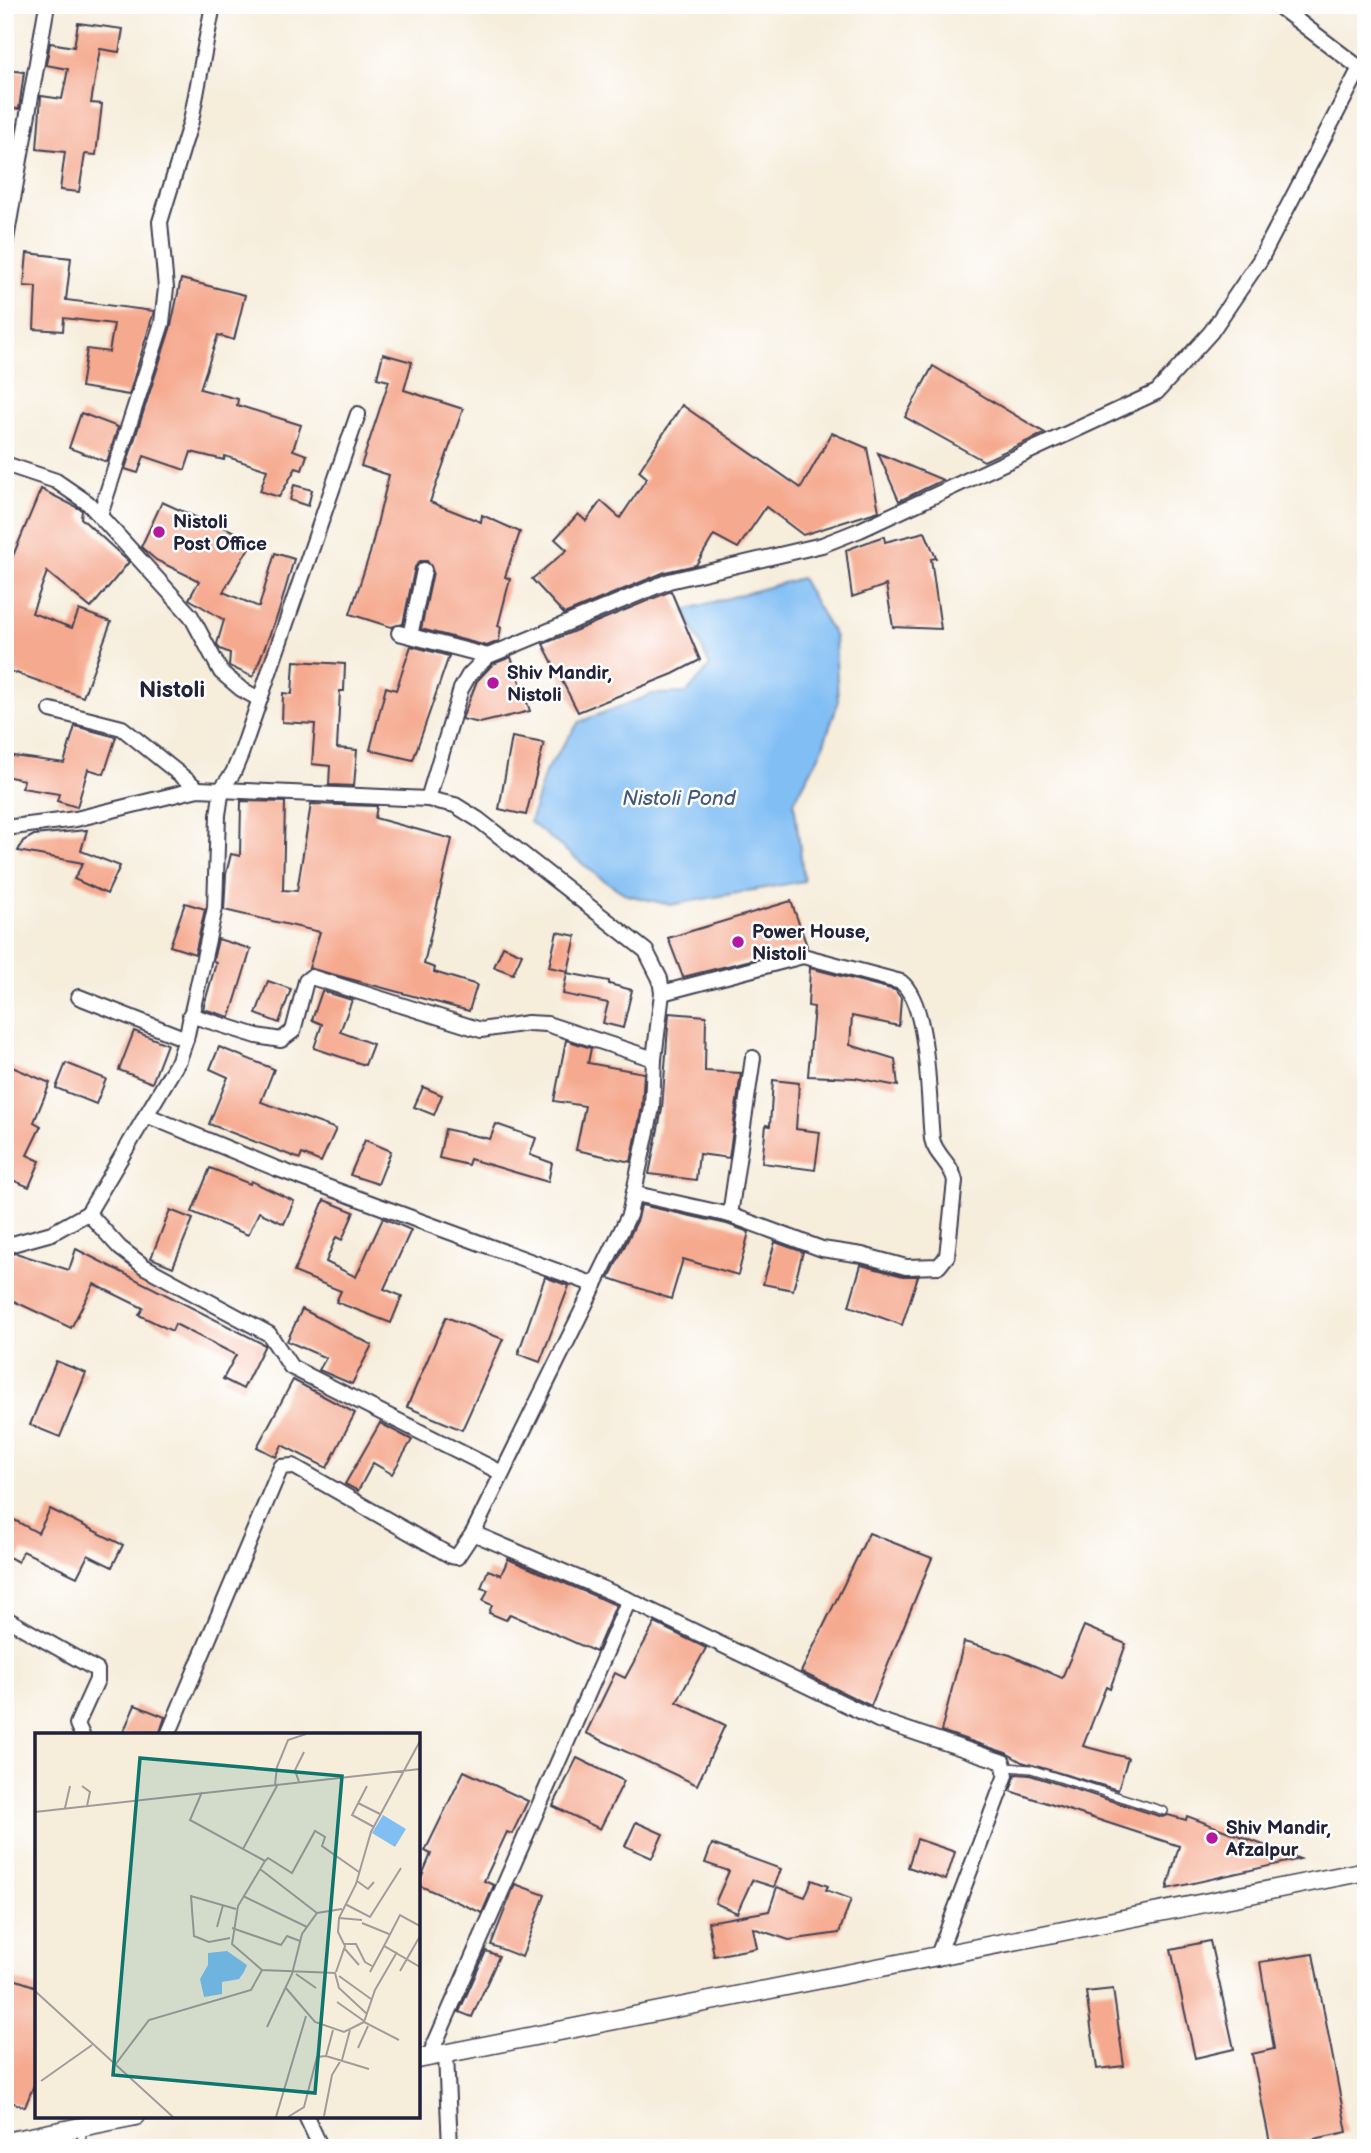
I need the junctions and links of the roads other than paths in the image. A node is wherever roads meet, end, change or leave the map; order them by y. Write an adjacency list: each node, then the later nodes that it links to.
1 (47, 5): 5 (street)
2 (213, 5): 8 (street)
3 (1278, 5): 4 (street)
4 (1363, 70): 10 (street)
5 (5, 245)
6 (358, 414): 11 (street)
7 (5, 464): 8 (street)
8 (100, 515): 11 (street)
9 (424, 570): 10 (street)
10 (488, 656): 15 (street)
11 (259, 699): 13 (street)
12 (51, 710): 14 (street)
13 (222, 788): 14 (street); 15 (street); 19 (street)
14 (198, 789): 16 (street)
15 (428, 799): 17 (street)
16 (5, 828)
17 (662, 993): 22 (street); 26 (street)
18 (79, 997): 20 (street)
19 (190, 1015): 20 (street); 22 (street)
20 (187, 1039): 23 (street)
21 (752, 1058): 26 (street)
22 (654, 1059): 24 (street)
23 (146, 1115): 25 (street); 28 (street)
24 (636, 1194): 26 (street); 28 (street)
25 (88, 1213): 27 (street); 29 (street)
26 (730, 1215)
27 (5, 1246)
28 (596, 1285): 29 (street)
29 (502, 1473): 30 (street)
30 (472, 1533): 31 (street); 34 (street)
31 (629, 1600): 35 (street); 39 (street)
32 (5, 1618): 33 (street)
33 (81, 1733)
34 (169, 1733)
35 (1006, 1767): 36 (lane); 38 (street)
36 (1164, 1811)
37 (1366, 1871): 38 (street)
38 (937, 1958): 39 (street)
39 (431, 2057): 46 (street)
40 (126, 2118): 42 (street)
41 (307, 2118): 45 (street)
42 (83, 2127): 43 (street); 44 (lane)
43 (5, 2142)
44 (80, 2148)
45 (321, 2148)
46 (450, 2148)

